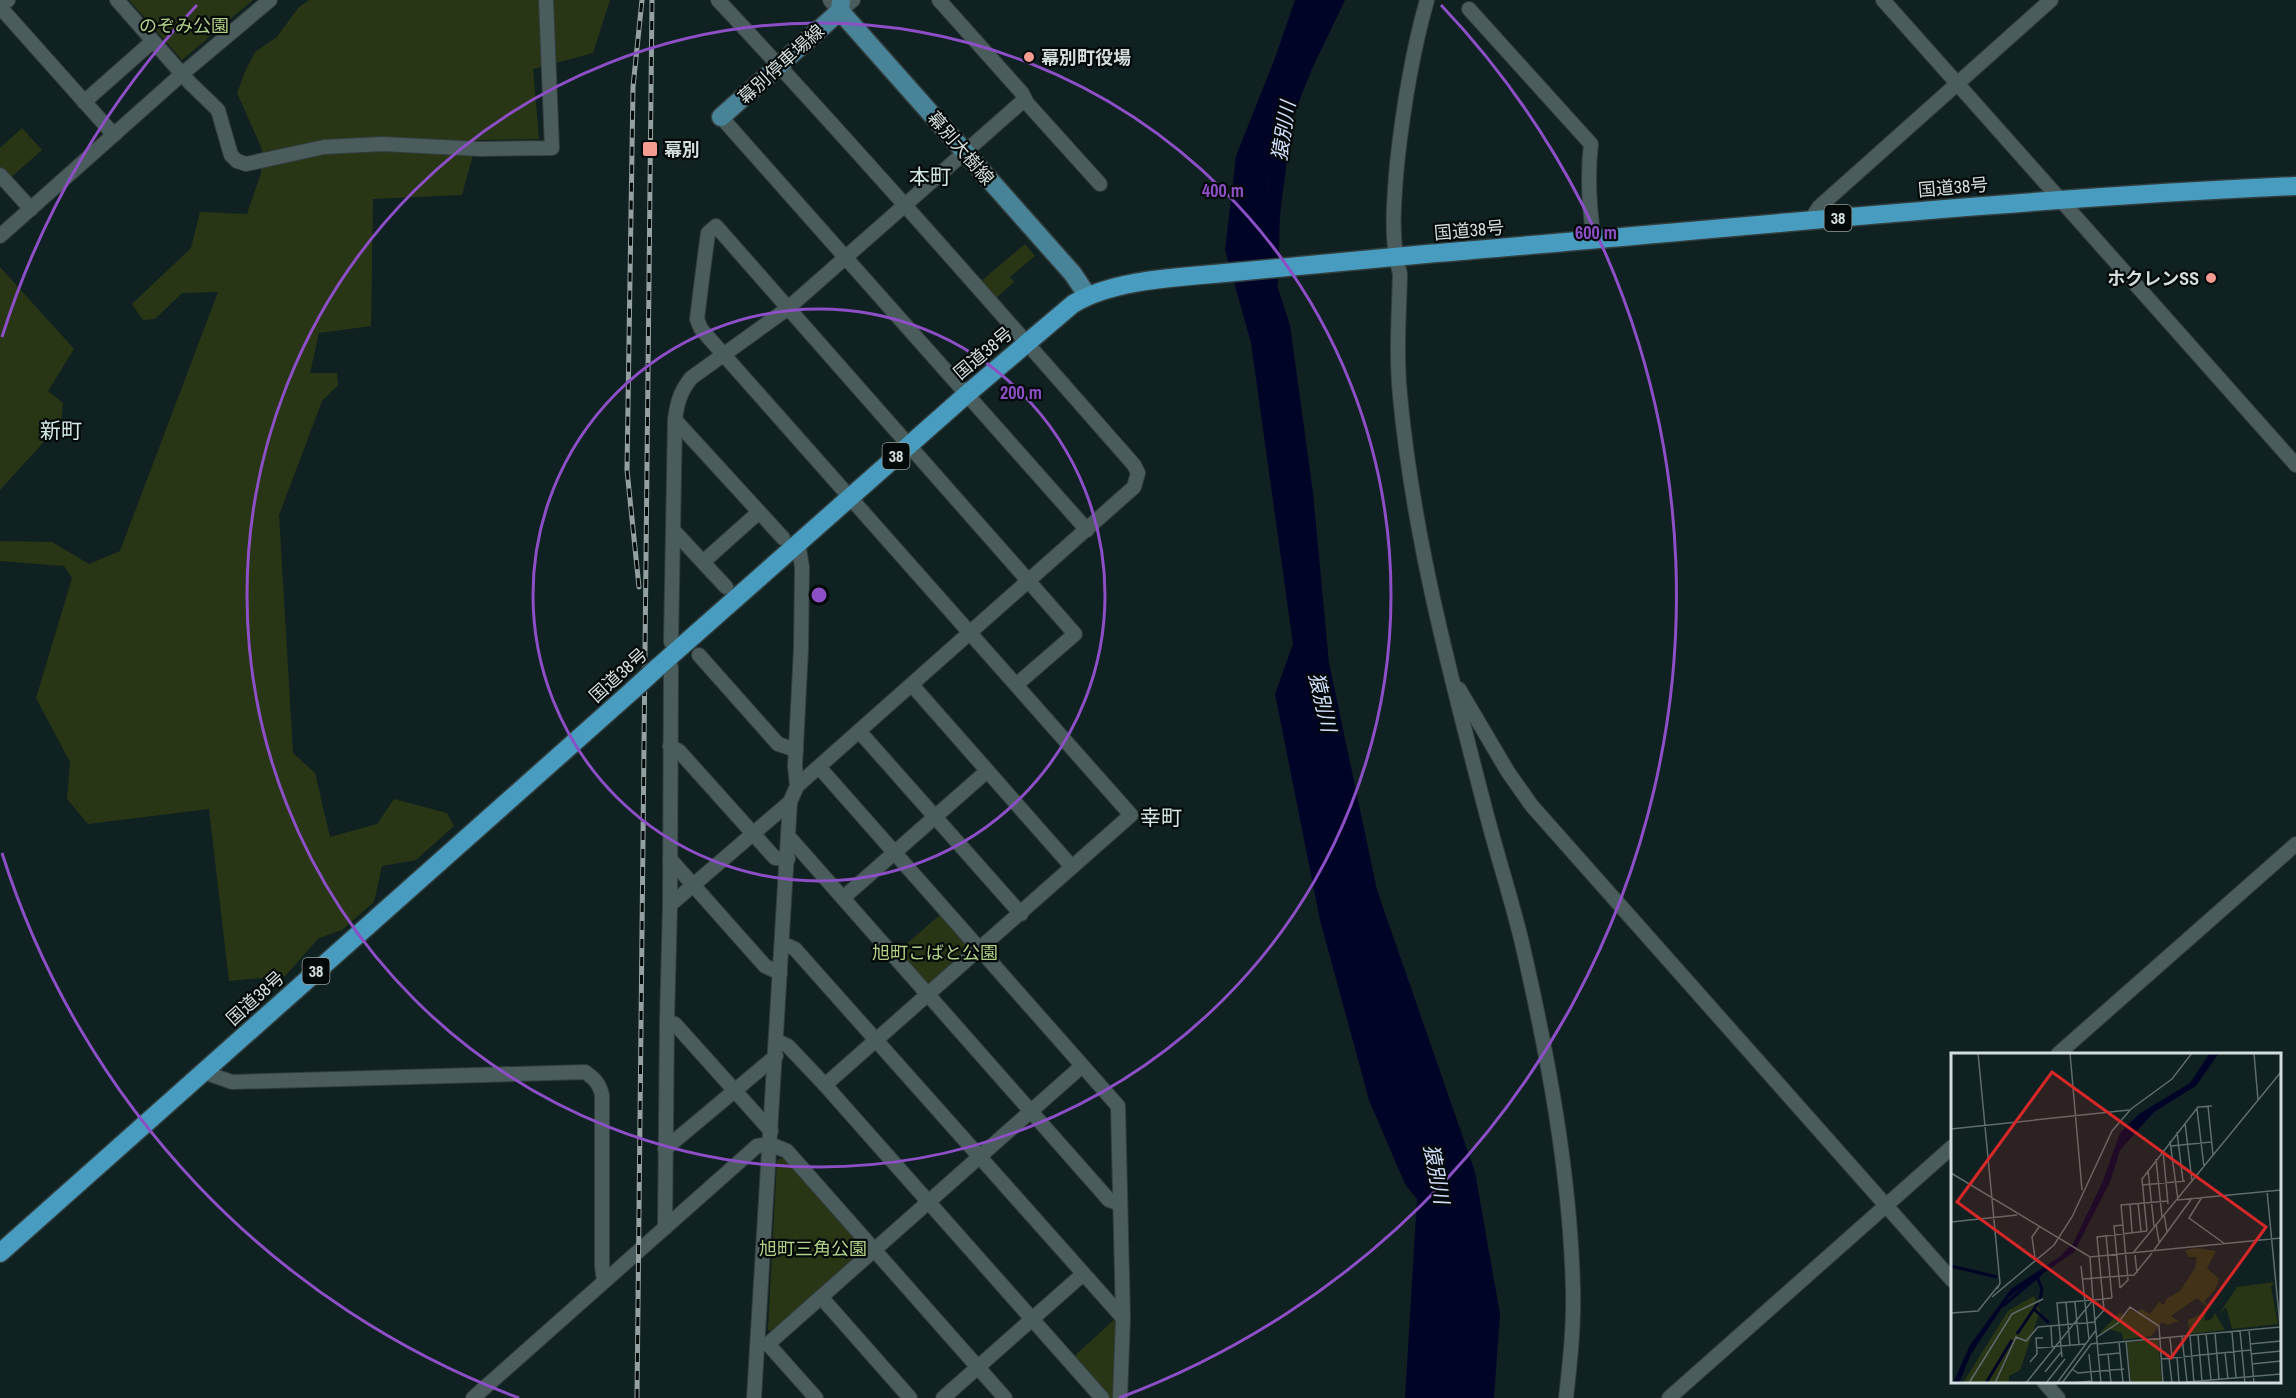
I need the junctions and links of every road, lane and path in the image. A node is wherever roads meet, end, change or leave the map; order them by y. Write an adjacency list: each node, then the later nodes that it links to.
1 (8, 0): 17 (street)
2 (117, 0): 12 (street)
3 (270, 0): 14 (street)
4 (546, 0): 14 (street)
5 (718, 0): 13 (street)
6 (939, 0): 16 (street)
7 (1427, 0): 30 (street)
8 (1883, 0): 15 (street)
9 (2051, 0): 15 (street)
10 (841, 3): 13 (main road, 幕別停車場線); 20 (main road, 幕別大樹線)
11 (1469, 9): 29 (street)
12 (153, 41): 14 (street); 17 (street)
13 (779, 66): 18 (main road, 幕別停車場線); 25 (street)
14 (182, 74): 19 (street)
15 (1957, 83): 24 (street); 27 (street)
16 (1024, 100): 20 (street); 22 (street)
17 (84, 102): 19 (street)
18 (722, 117): 31 (street)
19 (114, 135): 26 (street)
20 (965, 153): 25 (street); 32 (main road, 幕別大樹線)
21 (0, 175): 26 (street)
22 (1100, 184)
23 (2296, 186): 24 (highway, 国道38号 / 38)
24 (2061, 199): 27 (highway, 国道38号 / 38); 39 (street)
25 (905, 206): 31 (street); 34 (street)
26 (30, 209): 28 (street)
27 (1811, 220): 29 (highway, 国道38号 / 38)
28 (0, 236)
29 (1594, 240): 30 (highway, 国道38号 / 38)
30 (1388, 257): 32 (highway, 国道38号 / 38); 52 (street)
31 (846, 258): 33 (street); 36 (street)
32 (1087, 295): 34 (highway, 国道38号 / 38)
33 (787, 309): 35 (street); 35 (street); 38 (street)
34 (1027, 343): 36 (highway, 国道38号 / 38); 42 (street)
35 (723, 354): 37 (street); 40 (street)
36 (967, 393): 38 (highway, 国道38号 / 38); 42 (street)
37 (675, 420): 41 (street); 43 (street)
38 (908, 446): 40 (highway, 国道38号 / 38); 46 (street)
39 (2296, 465)
40 (850, 497): 44 (highway, 国道38号 / 38); 48 (street)
41 (759, 512): 44 (street); 45 (street)
42 (1087, 530): 46 (street)
43 (674, 531): 45 (street); 49 (street)
44 (791, 541): 51 (highway, 国道38号 / 38); 57 (street)
45 (703, 562): 47 (street)
46 (1029, 582): 48 (street); 54 (street)
47 (726, 587)
48 (970, 633): 53 (street); 54 (street)
49 (671, 642)
50 (699, 655): 57 (street)
51 (664, 668): 56 (street); 84 (highway, 国道38号 / 38, bridge)
52 (1453, 680): 94 (street); 115 (street)
53 (912, 685): 55 (street); 59 (street)
54 (1016, 685): 69 (street)
55 (859, 731): 58 (street); 62 (street)
56 (670, 746): 63 (street); 67 (street)
57 (796, 750): 60 (street)
58 (819, 767): 60 (street); 66 (street)
59 (987, 771): 62 (street); 69 (street)
60 (797, 786): 61 (street)
61 (790, 802): 63 (street); 64 (street)
62 (935, 817): 66 (street); 73 (street)
63 (752, 833): 68 (street); 70 (street)
64 (789, 837): 68 (street); 71 (street)
65 (2296, 844): 81 (street)
66 (895, 853): 71 (street); 75 (street)
67 (670, 859): 70 (street); 72 (street)
68 (788, 859): 74 (street)
69 (1072, 867): 73 (street)
70 (694, 885): 72 (street); 76 (street)
71 (843, 898): 77 (street)
72 (670, 905): 78 (street)
73 (1021, 914): 75 (street)
74 (782, 943): 76 (street); 79 (street)
75 (980, 949): 77 (street); 83 (street)
76 (780, 973): 80 (street)
77 (928, 995): 79 (street); 87 (street)
78 (667, 1021): 86 (street); 89 (street)
79 (877, 1040): 85 (street); 91 (street)
80 (777, 1041): 82 (street); 85 (street)
81 (2059, 1053)
82 (776, 1056): 86 (street); 88 (street)
83 (1082, 1066): 87 (street); 93 (street)
84 (203, 1072): 97 (highway, 国道38号 / 38); 100 (street)
85 (825, 1085): 92 (street)
86 (734, 1091): 88 (street); 89 (street)
87 (1032, 1112): 91 (street); 93 (street)
88 (770, 1137): 95 (street); 96 (street); 104 (street)
89 (665, 1149): 95 (street)
90 (1951, 1149): 94 (street)
91 (980, 1157): 92 (street); 98 (street)
92 (928, 1204): 96 (street); 103 (street)
93 (1120, 1204): 102 (street)
94 (1886, 1206): 99 (street); 116 (street)
95 (665, 1228): 100 (street)
96 (875, 1250): 101 (street); 105 (street)
97 (0, 1253)
98 (1083, 1274): 102 (street); 103 (street)
99 (1951, 1278)
100 (604, 1281): 107 (street)
101 (821, 1297): 104 (street); 110 (street)
102 (1123, 1318): 114 (street)
103 (1032, 1320): 105 (street); 113 (street)
104 (763, 1344): 108 (street); 109 (street)
105 (978, 1368): 111 (street); 112 (street)
106 (2045, 1383): 117 (street)
107 (473, 1398)
108 (754, 1398)
109 (816, 1398)
110 (910, 1398)
111 (943, 1398)
112 (1005, 1398)
113 (1102, 1398)
114 (1120, 1398)
115 (1566, 1398)
116 (1669, 1398)
117 (2058, 1398)

